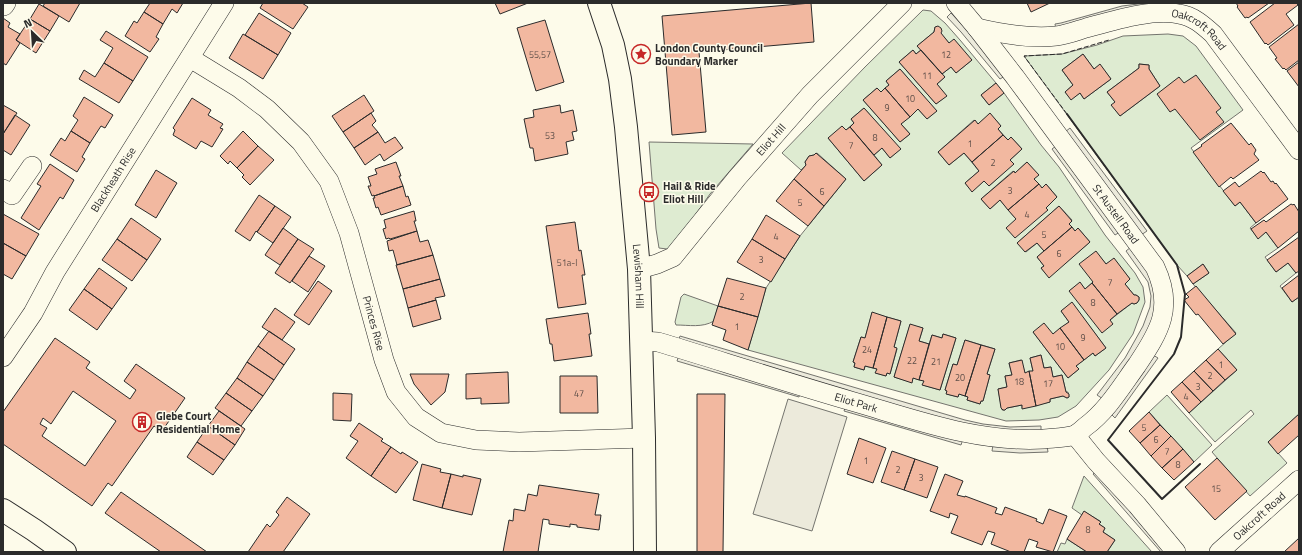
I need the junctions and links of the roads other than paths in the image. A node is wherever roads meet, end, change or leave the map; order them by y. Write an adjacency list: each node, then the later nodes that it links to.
1 (224, 3): 6 (street, Blackheath Rise)
2 (599, 3): 10 (street, Lewisham Hill)
3 (902, 3): 10 (street, Eliot Hill)
4 (956, 3): 5 (street, St Austell Road)
5 (978, 28): 7 (street, Oakcroft Road); 13 (street, St Austell Road)
6 (190, 58): 12 (street, Blackheath Rise); 14 (street, Princes Rise)
7 (1299, 150)
8 (32, 166): 9 (street)
9 (3, 189)
10 (639, 269): 11 (street, Lewisham Hill)
11 (642, 341): 13 (street, Eliot Park); 14 (street, Lewisham Hill)
12 (3, 357)
13 (1076, 434): 19 (street)
14 (644, 438): 18 (street, Lewisham Hill)
15 (1299, 480): 20 (street, Oakcroft Road)
16 (3, 510): 17 (street)
17 (65, 552)
18 (645, 552)
19 (1176, 552)
20 (1219, 552)

